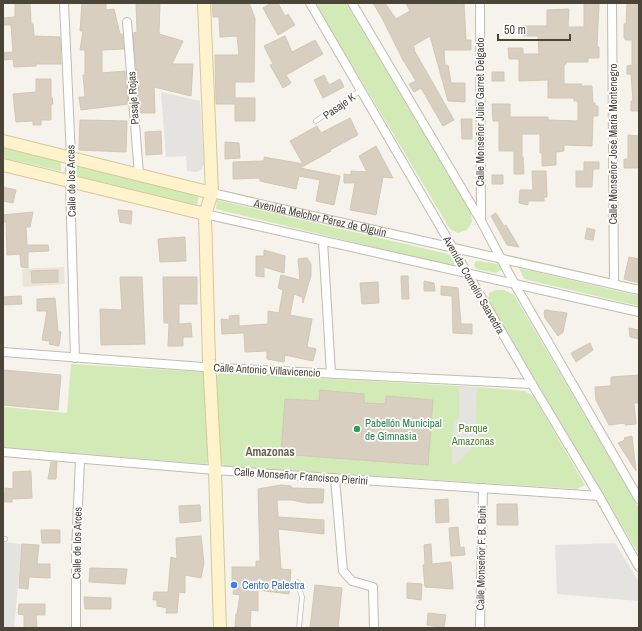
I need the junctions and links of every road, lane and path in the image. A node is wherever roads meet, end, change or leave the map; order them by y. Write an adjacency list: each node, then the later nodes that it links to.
1 (64, 3): 11 (street, Calle de los Arces)
2 (204, 3): 15 (street)
3 (310, 3): 8 (street, Avenida Cornelio Saavedra)
4 (352, 3): 17 (street)
5 (480, 3): 17 (street, Calle Monseñor Julio Garret Delgado)
6 (612, 3): 23 (street, Calle Monseñor José María Montenegro)
7 (127, 22): 13 (street, Pasaje Rojas)
8 (361, 90): 9 (lane, Pasaje K); 19 (street, Avenida Cornelio Saavedra)
9 (316, 121)
10 (3, 140): 11 (street, Avenida Melchor Pérez de Olguín)
11 (70, 157): 13 (street, Avenida Melchor Pérez de Olguín); 14 (street, Calle de los Arces)
12 (3, 165): 14 (street, Avenida Melchor Pérez de Olguín)
13 (139, 175): 15 (street, Avenida Melchor Pérez de Olguín)
14 (70, 181): 16 (street, Avenida Melchor Pérez de Olguín); 27 (street, Calle de los Arces)
15 (212, 192): 16 (street); 19 (street, Avenida Melchor Pérez de Olguín)
16 (204, 214): 18 (street, Avenida Melchor Pérez de Olguín); 28 (street)
17 (481, 221): 20 (street)
18 (323, 241): 21 (street, Avenida Melchor Pérez de Olguín); 29 (street)
19 (452, 247): 20 (street, Avenida Melchor Pérez de Olguín); 21 (street, Avenida Cornelio Saavedra)
20 (500, 257): 22 (street); 23 (street, Avenida Melchor Pérez de Olguín)
21 (468, 274): 22 (street, Avenida Melchor Pérez de Olguín); 30 (street, Avenida Cornelio Saavedra)
22 (514, 283): 25 (street, Avenida Melchor Pérez de Olguín); 37 (street)
23 (614, 284): 24 (street, Avenida Melchor Pérez de Olguín)
24 (639, 290)
25 (639, 312)
26 (3, 352): 27 (street, Calle Antonio Villavicencio)
27 (76, 358): 28 (street, Calle Antonio Villavicencio)
28 (209, 367): 29 (street, Calle Antonio Villavicencio); 33 (street)
29 (331, 373): 30 (street, Calle Antonio Villavicencio)
30 (532, 384): 36 (street, Avenida Cornelio Saavedra)
31 (3, 452): 32 (street, Calle Monseñor Francisco Pierini)
32 (80, 459): 33 (street, Calle Monseñor Francisco Pierini); 40 (street, Calle de los Arces)
33 (215, 470): 34 (street, Calle Monseñor Francisco Pierini); 41 (street)
34 (335, 478): 35 (street, Calle Monseñor Francisco Pierini); 43 (street)
35 (483, 488): 36 (street, Calle Monseñor Francisco Pierini); 44 (street, Calle Monseñor F. B. Buhi)
36 (599, 496): 38 (street, Avenida Cornelio Saavedra)
37 (639, 499)
38 (639, 567)
39 (297, 582): 42 (lane)
40 (76, 628)
41 (220, 628)
42 (299, 628)
43 (374, 628)
44 (480, 628)

